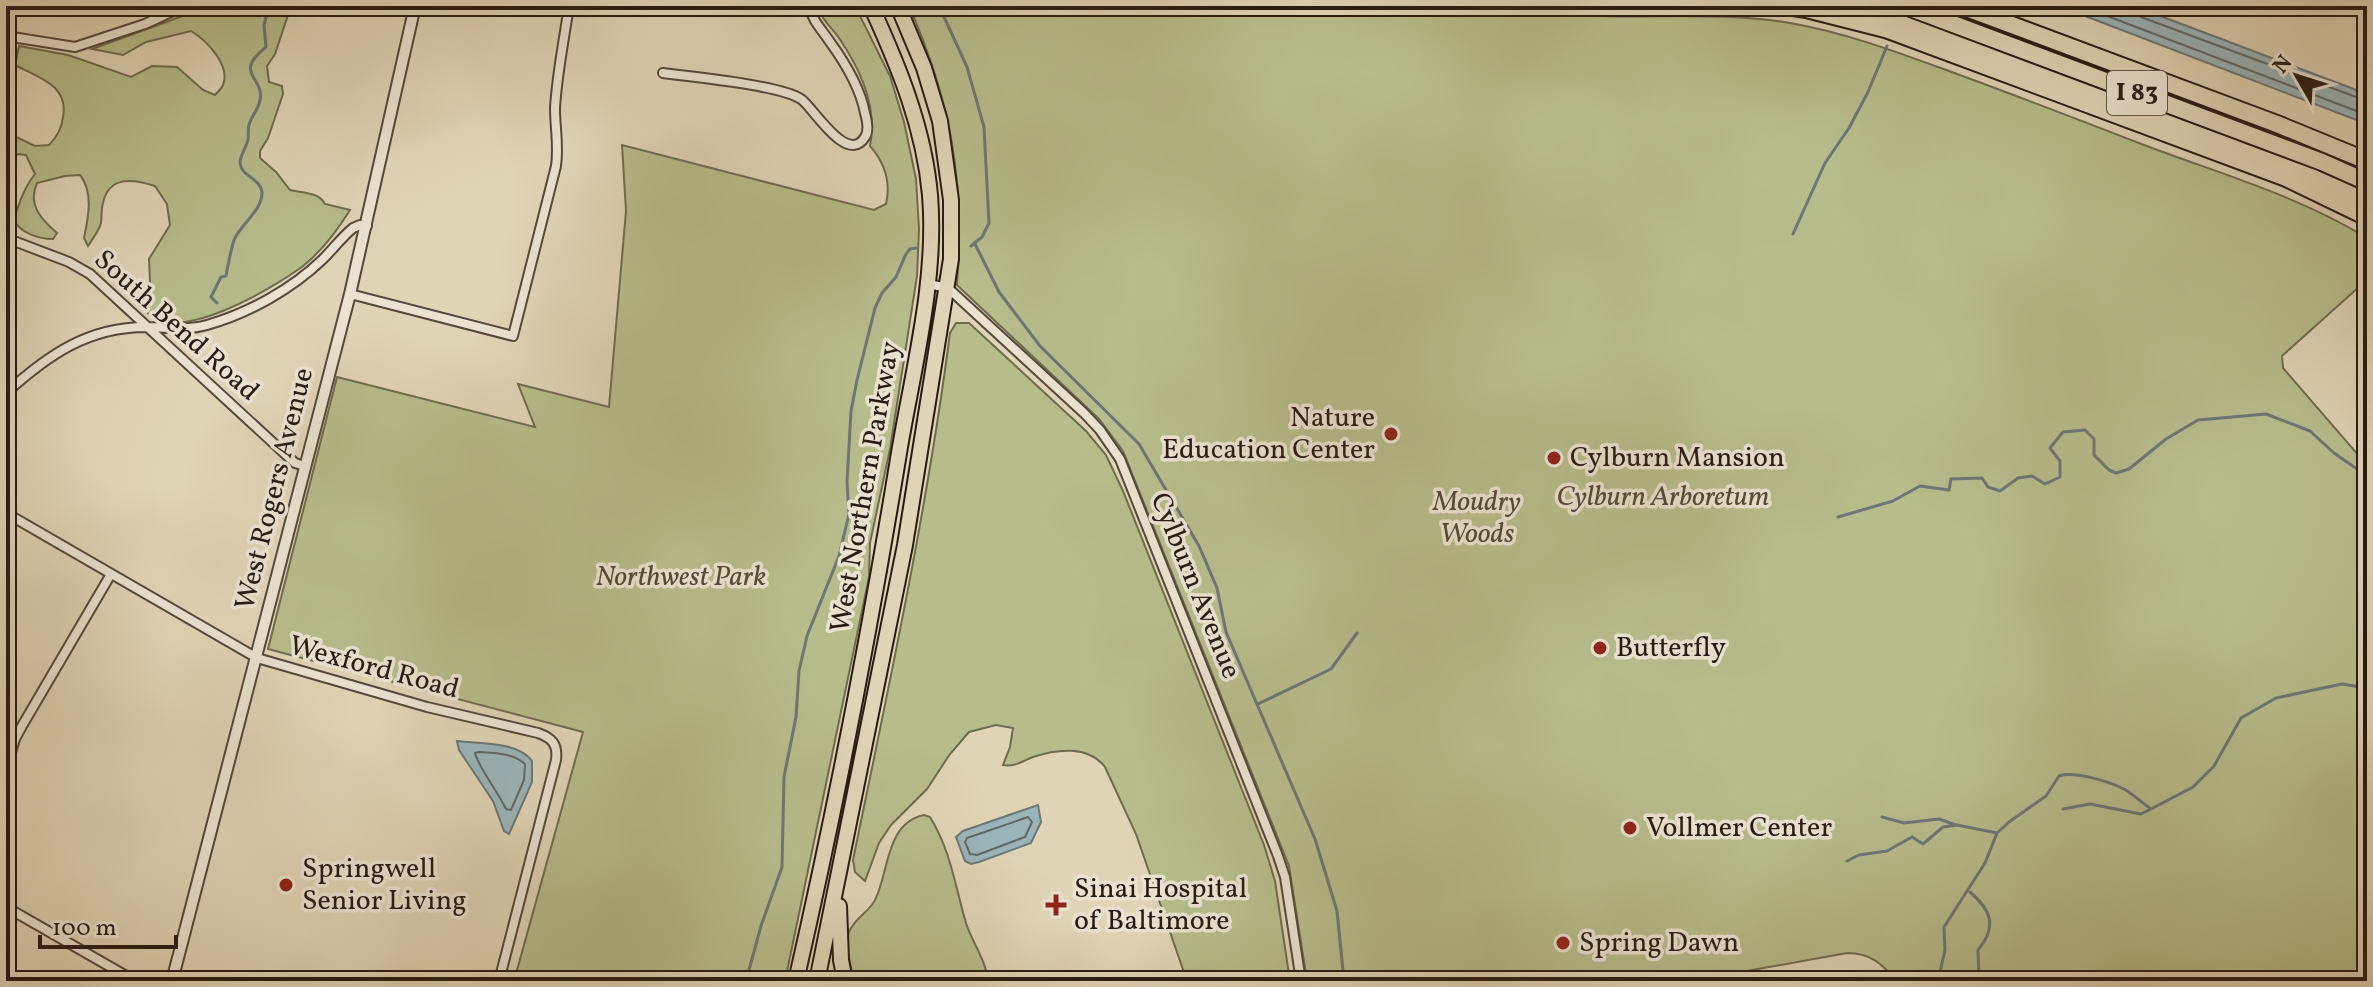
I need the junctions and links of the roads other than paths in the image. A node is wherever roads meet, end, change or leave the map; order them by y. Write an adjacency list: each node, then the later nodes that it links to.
1 (184, 6): 9 (street)
2 (415, 6): 13 (street, West Rogers Avenue)
3 (569, 6): 17 (street)
4 (809, 6): 10 (street)
5 (871, 6): 15 (main road, West Northern Parkway)
6 (898, 6): 16 (main road, West Northern Parkway)
7 (1905, 6): 12 (highway, I 83)
8 (1961, 6): 11 (highway, I 83)
9 (6, 36)
10 (663, 73)
11 (2367, 161)
12 (2367, 182)
13 (367, 226): 17 (street, West Rogers Avenue); 18 (street)
14 (6, 238): 18 (street, South Bend Road)
15 (928, 284): 16 (street); 30 (main road, West Northern Parkway)
16 (948, 288): 25 (main road, West Northern Parkway); 33 (street, Cylburn Avenue)
17 (350, 294): 20 (street, West Rogers Avenue)
18 (148, 327): 19 (street); 20 (street, South Bend Road)
19 (6, 393)
20 (305, 466): 23 (street, West Rogers Avenue)
21 (6, 513): 22 (street, Wexford Road)
22 (111, 574): 23 (street, Wexford Road); 24 (street)
23 (257, 658): 28 (street, West Rogers Avenue); 29 (street, Wexford Road)
24 (6, 770)
25 (839, 875): 31 (main road, West Northern Parkway); 32 (main road)
26 (6, 907): 27 (street)
27 (135, 981)
28 (172, 981)
29 (499, 981)
30 (796, 981)
31 (817, 981)
32 (845, 981)
33 (1301, 981)

